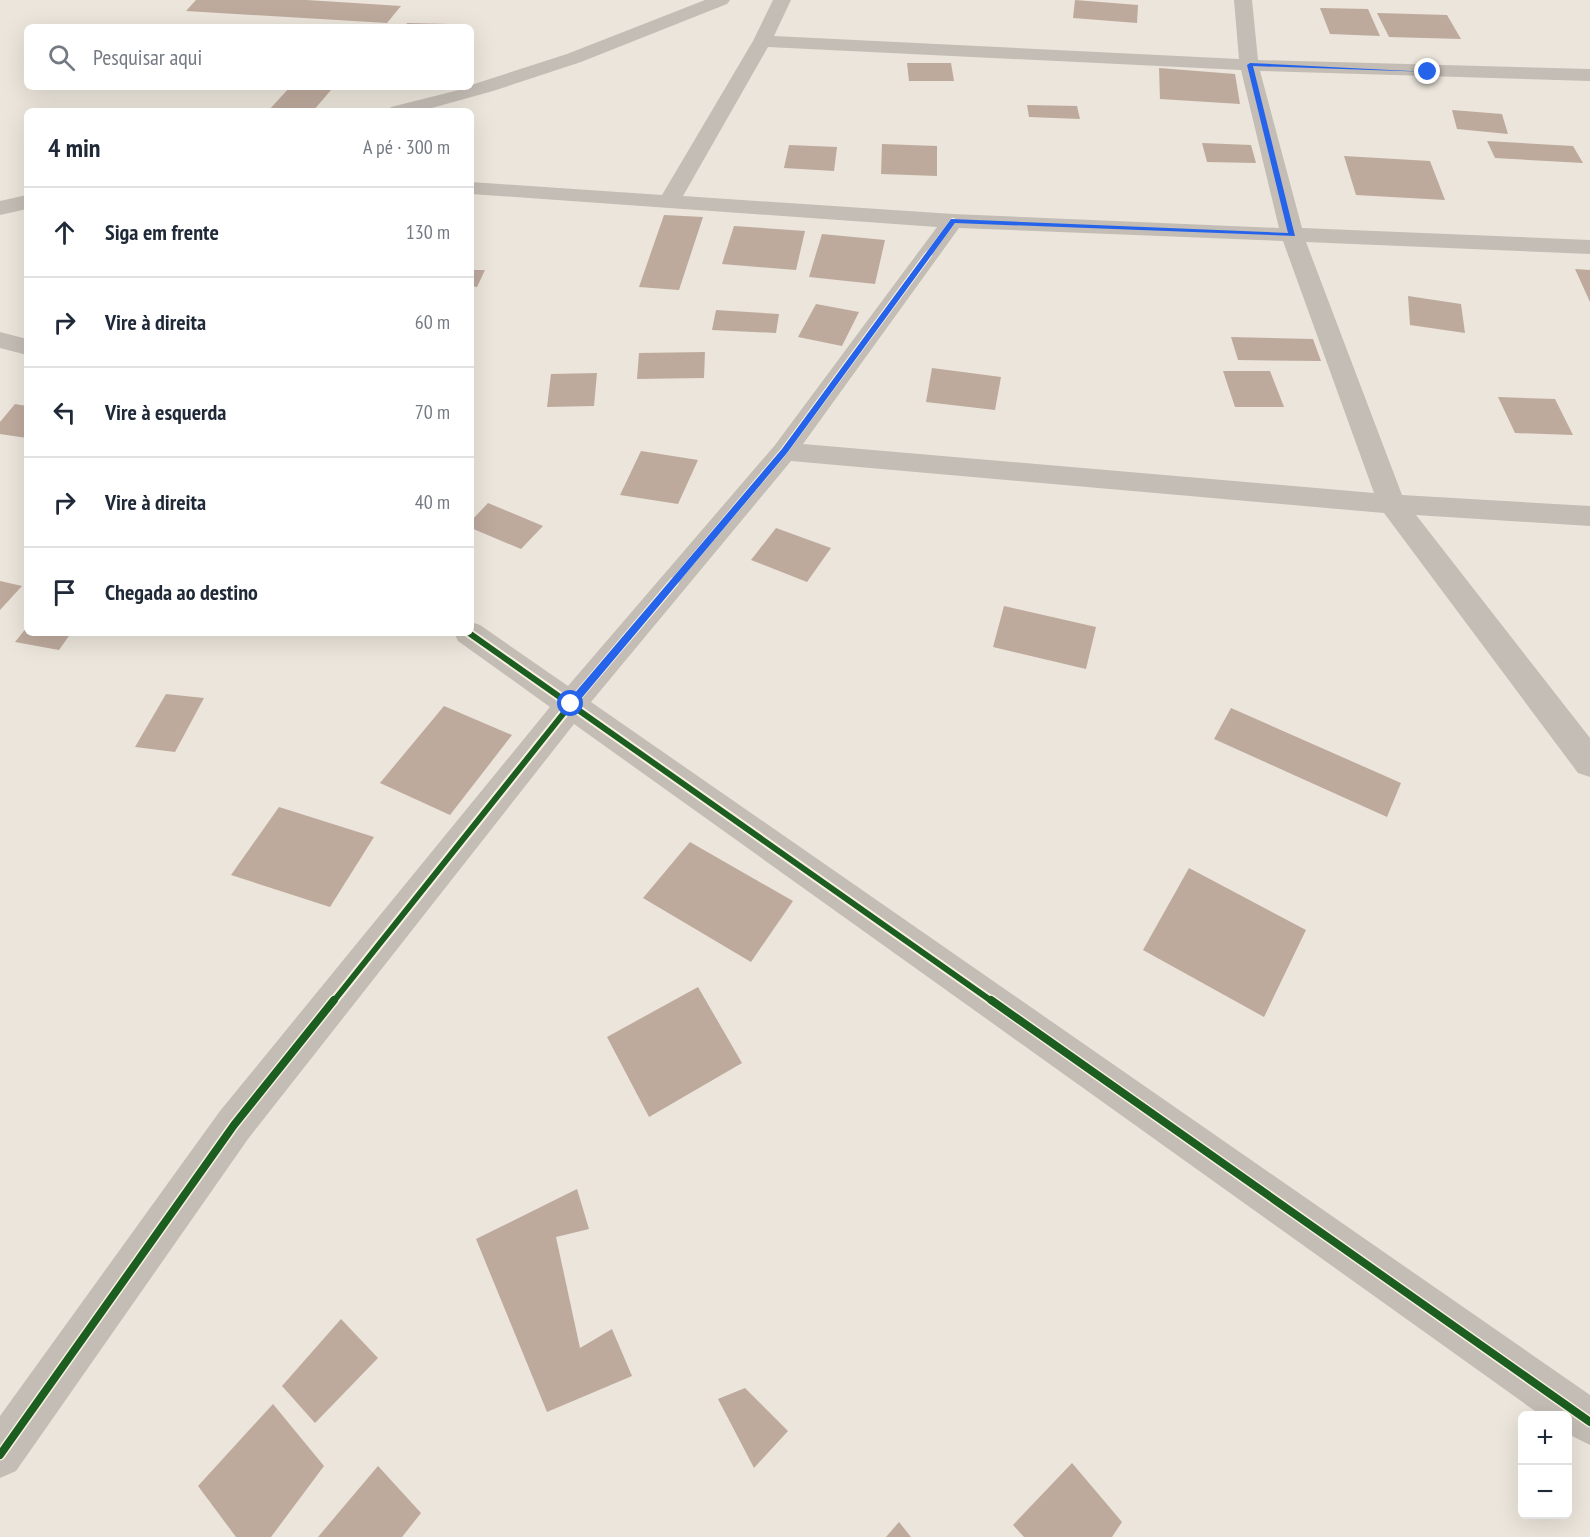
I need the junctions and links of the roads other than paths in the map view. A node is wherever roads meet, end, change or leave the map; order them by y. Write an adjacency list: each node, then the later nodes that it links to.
1 (722, 0): 7 (street)
2 (782, 0): 4 (street)
3 (1242, 0): 5 (street)
4 (762, 41): 5 (street); 9 (street)
5 (1250, 65): 6 (street); 13 (street)
6 (1590, 75)
7 (409, 108)
8 (474, 188): 9 (street)
9 (670, 200): 12 (street)
10 (24, 203): 11 (street)
11 (0, 208)
12 (953, 221): 13 (street); 17 (street)
13 (1292, 235): 14 (street); 18 (street)
14 (1590, 247)
15 (0, 340): 16 (street)
16 (24, 346)
17 (784, 451): 18 (street); 21 (street)
18 (1392, 504): 19 (street); 22 (street)
19 (1590, 516)
20 (473, 636): 21 (street)
21 (571, 704): 23 (street); 24 (street)
22 (1590, 764)
23 (1590, 1422)
24 (0, 1455)

